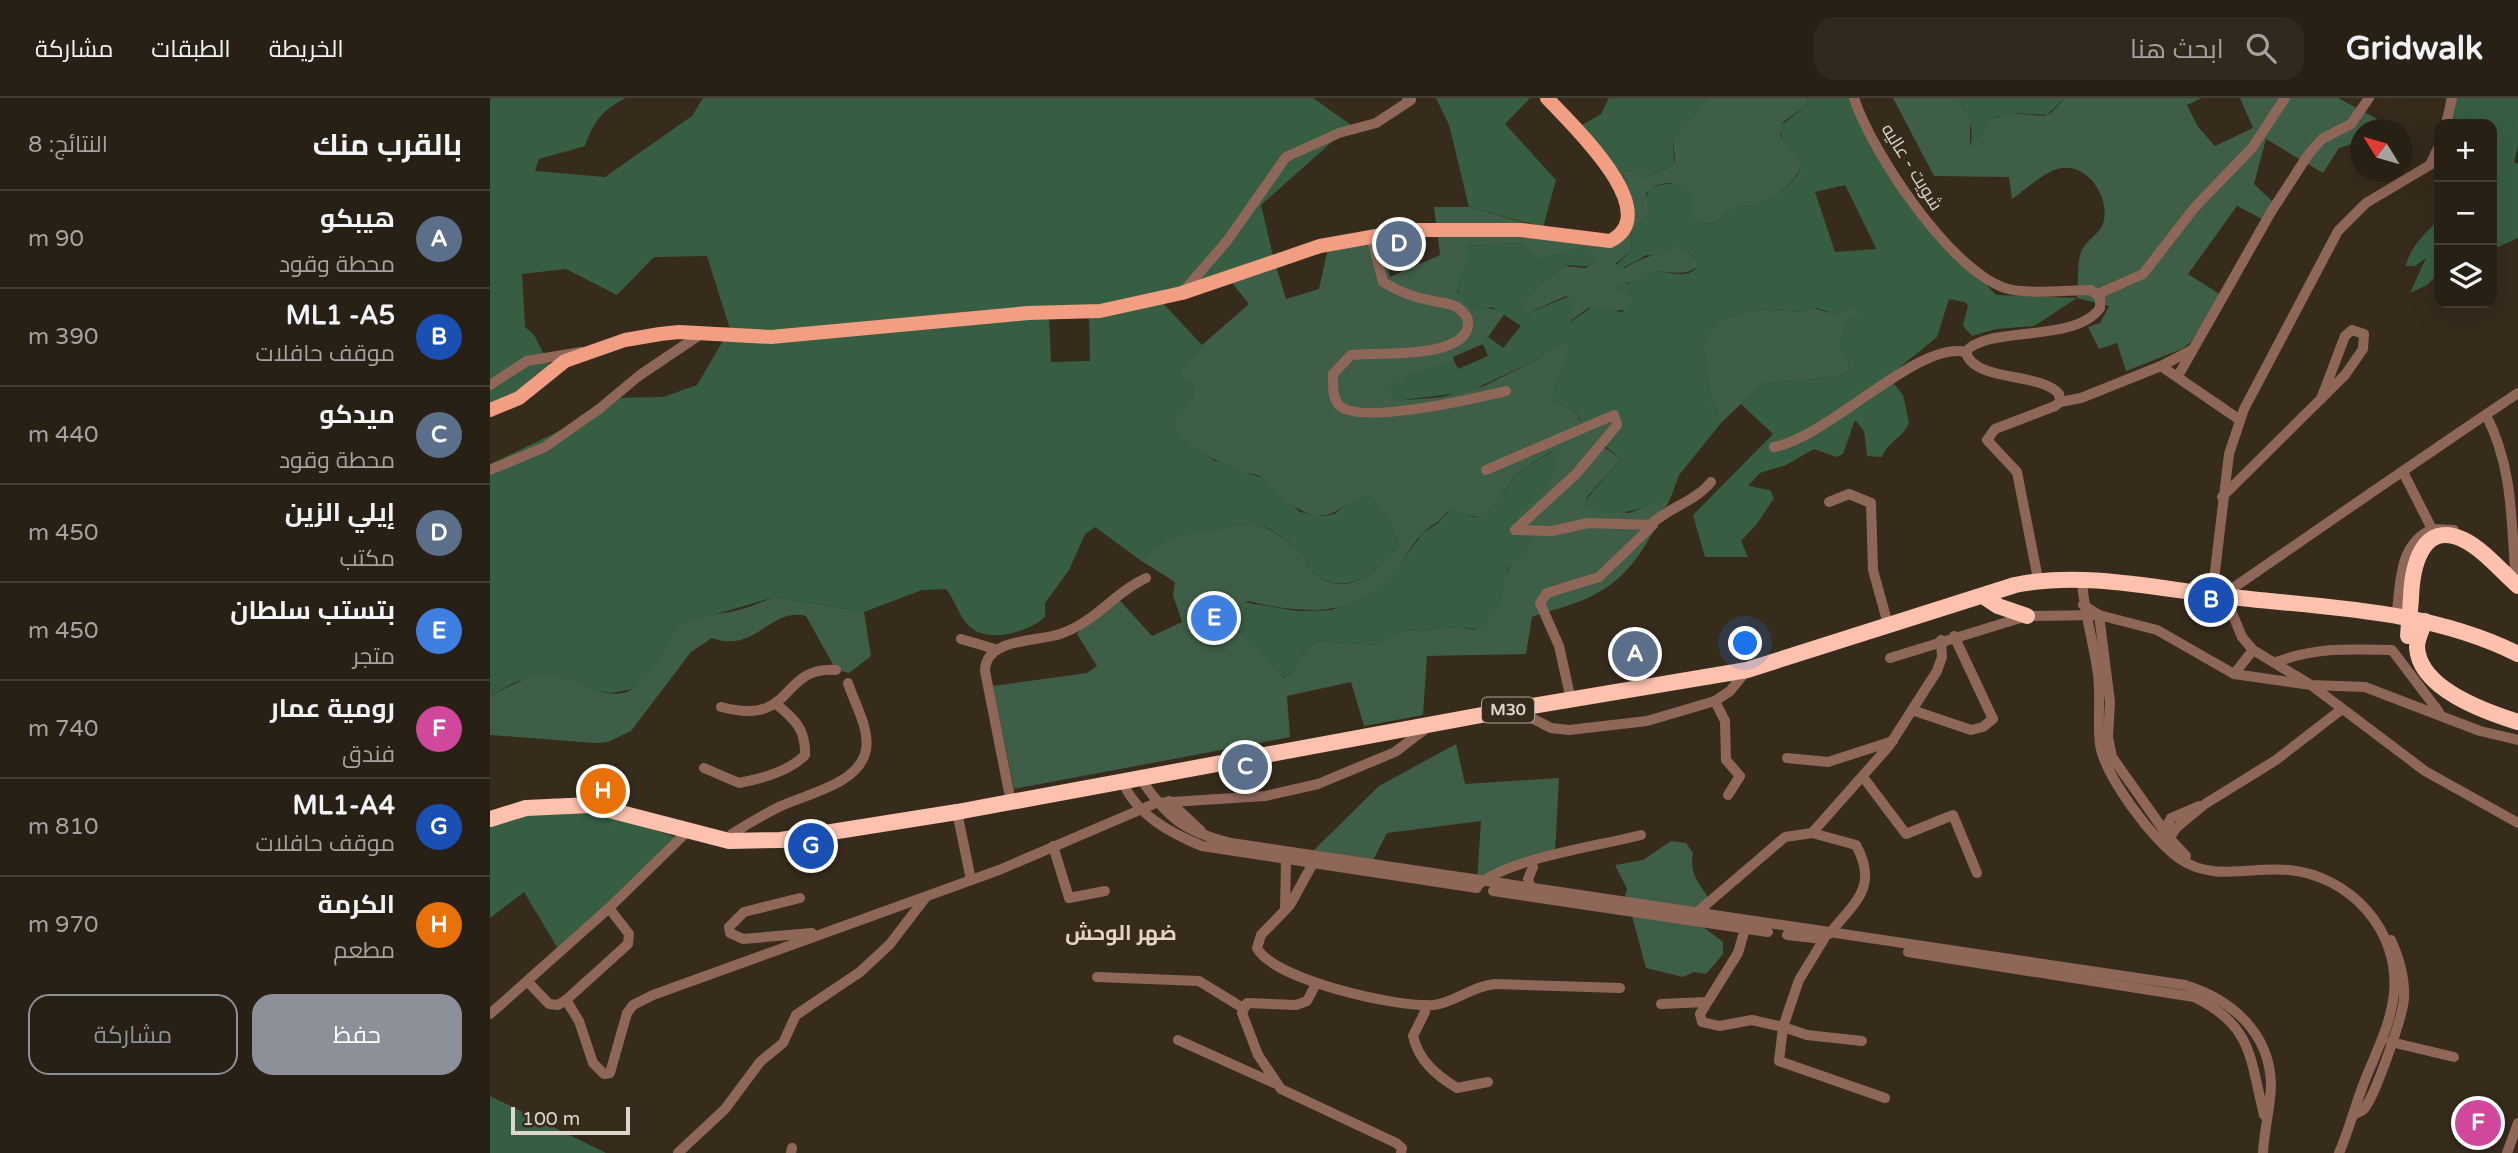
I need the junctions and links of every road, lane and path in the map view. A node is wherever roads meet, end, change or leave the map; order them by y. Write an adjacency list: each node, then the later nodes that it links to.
1 (1407, 98): 10 (street)
2 (1547, 98): 9 (main road)
3 (1854, 98): 11 (street, شويت - عاليه)
4 (2285, 98): 11 (street)
5 (2370, 98): 13 (street)
6 (2452, 98): 7 (street)
7 (2447, 119)
8 (2434, 156): 25 (street)
9 (1371, 236): 10 (main road); 19 (street)
10 (1182, 292): 12 (main road)
11 (2098, 294): 15 (street)
12 (701, 334): 14 (main road); 27 (street)
13 (2192, 350): 16 (street); 17 (street)
14 (589, 351): 18 (street); 23 (main road)
15 (1966, 352): 22 (street); 26 (street)
16 (2161, 366): 17 (street); 22 (street)
17 (2178, 376): 25 (street)
18 (490, 385)
19 (1506, 391)
20 (2518, 393): 24 (street)
21 (2321, 399): 21 (street); 31 (street)
22 (2060, 402): 38 (street)
23 (490, 410)
24 (2486, 415): 29 (street); 36 (street)
25 (2240, 420): 31 (street)
26 (1774, 447)
27 (490, 470)
28 (1486, 470): 33 (street)
29 (2403, 472): 34 (street); 41 (street)
30 (1712, 482): 33 (street)
31 (2222, 497): 41 (street)
32 (1829, 502): 47 (street)
33 (1650, 524): 67 (street)
34 (2432, 529): 35 (street); 44 (street)
35 (2458, 536): 40 (highway); 77 (highway, bridge)
36 (2516, 546): 40 (street)
37 (1146, 578): 56 (street)
38 (2039, 578): 39 (highway, M30); 41 (highway, M30); 42 (highway, M30); 47 (highway, M30)
39 (2082, 581): 41 (highway, M30); 43 (street)
40 (2517, 585)
41 (2222, 592): 44 (highway, M30); 48 (highway, M30); 57 (street)
42 (1983, 596): 46 (highway); 49 (highway, M30)
43 (2084, 610): 45 (street); 46 (street); 101 (street)
44 (2397, 610): 51 (highway, M30)
45 (2098, 615): 63 (street); 90 (street)
46 (2027, 616): 50 (street)
47 (1886, 617): 49 (highway, M30)
48 (2425, 621): 58 (highway, M30); 75 (highway)
49 (1866, 628): 62 (highway, M30); 66 (highway, M30)
50 (1954, 636): 53 (street); 73 (street)
51 (2500, 638): 54 (highway); 55 (highway, M30)
52 (961, 639): 56 (street)
53 (1941, 640): 59 (street); 73 (street)
54 (2518, 640)
55 (2518, 647)
56 (995, 649): 84 (street)
57 (2253, 650): 60 (street); 63 (street)
58 (2518, 654)
59 (1890, 658)
60 (2276, 662): 65 (street); 74 (street)
61 (836, 670): 69 (street)
62 (1747, 670): 66 (highway, M30); 68 (street)
63 (2234, 674): 65 (street)
64 (848, 683): 98 (street)
65 (2311, 685): 72 (street); 74 (street)
66 (1620, 687): 67 (highway, M30); 71 (highway, M30)
67 (1569, 691): 84 (highway, M30)
68 (1715, 701): 71 (street); 85 (street)
69 (776, 704): 70 (street); 81 (street)
70 (721, 707)
71 (1514, 709): 76 (highway, M30)
72 (2342, 709): 88 (street); 95 (street)
73 (1912, 710): 79 (street)
74 (2441, 714): 78 (street)
75 (2518, 722)
76 (1430, 725): 83 (highway, M30); 86 (street)
77 (2518, 729)
78 (2518, 740)
79 (1893, 741): 80 (street); 82 (street)
80 (1787, 758)
81 (704, 768)
82 (1863, 776): 97 (street); 107 (street)
83 (1130, 778): 87 (street); 89 (street); 92 (highway, M30)
84 (1009, 792): 98 (highway, M30)
85 (1728, 794)
86 (1168, 801): 87 (street); 100 (street)
87 (1156, 803): 89 (street); 100 (street)
88 (2205, 804): 93 (street); 101 (street)
89 (1141, 809): 102 (street); 104 (street)
90 (2149, 809): 93 (street); 101 (street)
91 (490, 810): 98 (highway, M30)
92 (957, 812): 96 (highway, M30); 108 (street)
93 (2171, 818): 101 (street)
94 (490, 819): 96 (highway, M30)
95 (2518, 823)
96 (687, 832): 114 (street)
97 (1812, 833): 116 (street); 120 (street)
98 (732, 834)
99 (1641, 835): 103 (street)
100 (1208, 838): 109 (street)
101 (2164, 839): 134 (street); 139 (street)
102 (1053, 846): 108 (street); 111 (street)
103 (1564, 854): 106 (street); 109 (street)
104 (1286, 860): 105 (street); 115 (street)
105 (1312, 865): 109 (street); 115 (street)
106 (1533, 867): 109 (street); 110 (street)
107 (1978, 873)
108 (971, 880): 112 (street)
109 (1481, 885): 110 (street); 117 (street)
110 (1531, 889): 116 (street)
111 (1105, 891)
112 (926, 897): 119 (street); 141 (street)
113 (800, 898): 119 (street)
114 (609, 908): 122 (street); 125 (street)
115 (1285, 911): 123 (street)
116 (1695, 914): 117 (street)
117 (1726, 923): 118 (street); 120 (street)
118 (1745, 929): 120 (street); 126 (street)
119 (822, 932): 125 (street)
120 (1826, 937): 131 (street); 143 (street)
121 (1097, 977): 129 (street)
122 (528, 982): 125 (street); 130 (street)
123 (1316, 984): 128 (street); 129 (street)
124 (1620, 988): 128 (street)
125 (566, 1000)
126 (1706, 1002): 127 (street); 131 (street)
127 (1661, 1004)
128 (1425, 1005): 136 (street)
129 (1243, 1008): 137 (street)
130 (490, 1014)
131 (1783, 1027): 133 (street); 138 (street)
132 (1178, 1040): 137 (street)
133 (1862, 1041)
134 (2391, 1042): 135 (street); 139 (street)
135 (2454, 1058)
136 (1488, 1082)
137 (1274, 1083): 142 (street)
138 (1885, 1098)
139 (2354, 1114): 144 (street)
140 (2518, 1124): 145 (street)
141 (678, 1153)
142 (1401, 1153)
143 (2263, 1153)
144 (2339, 1153)
145 (2507, 1153)

